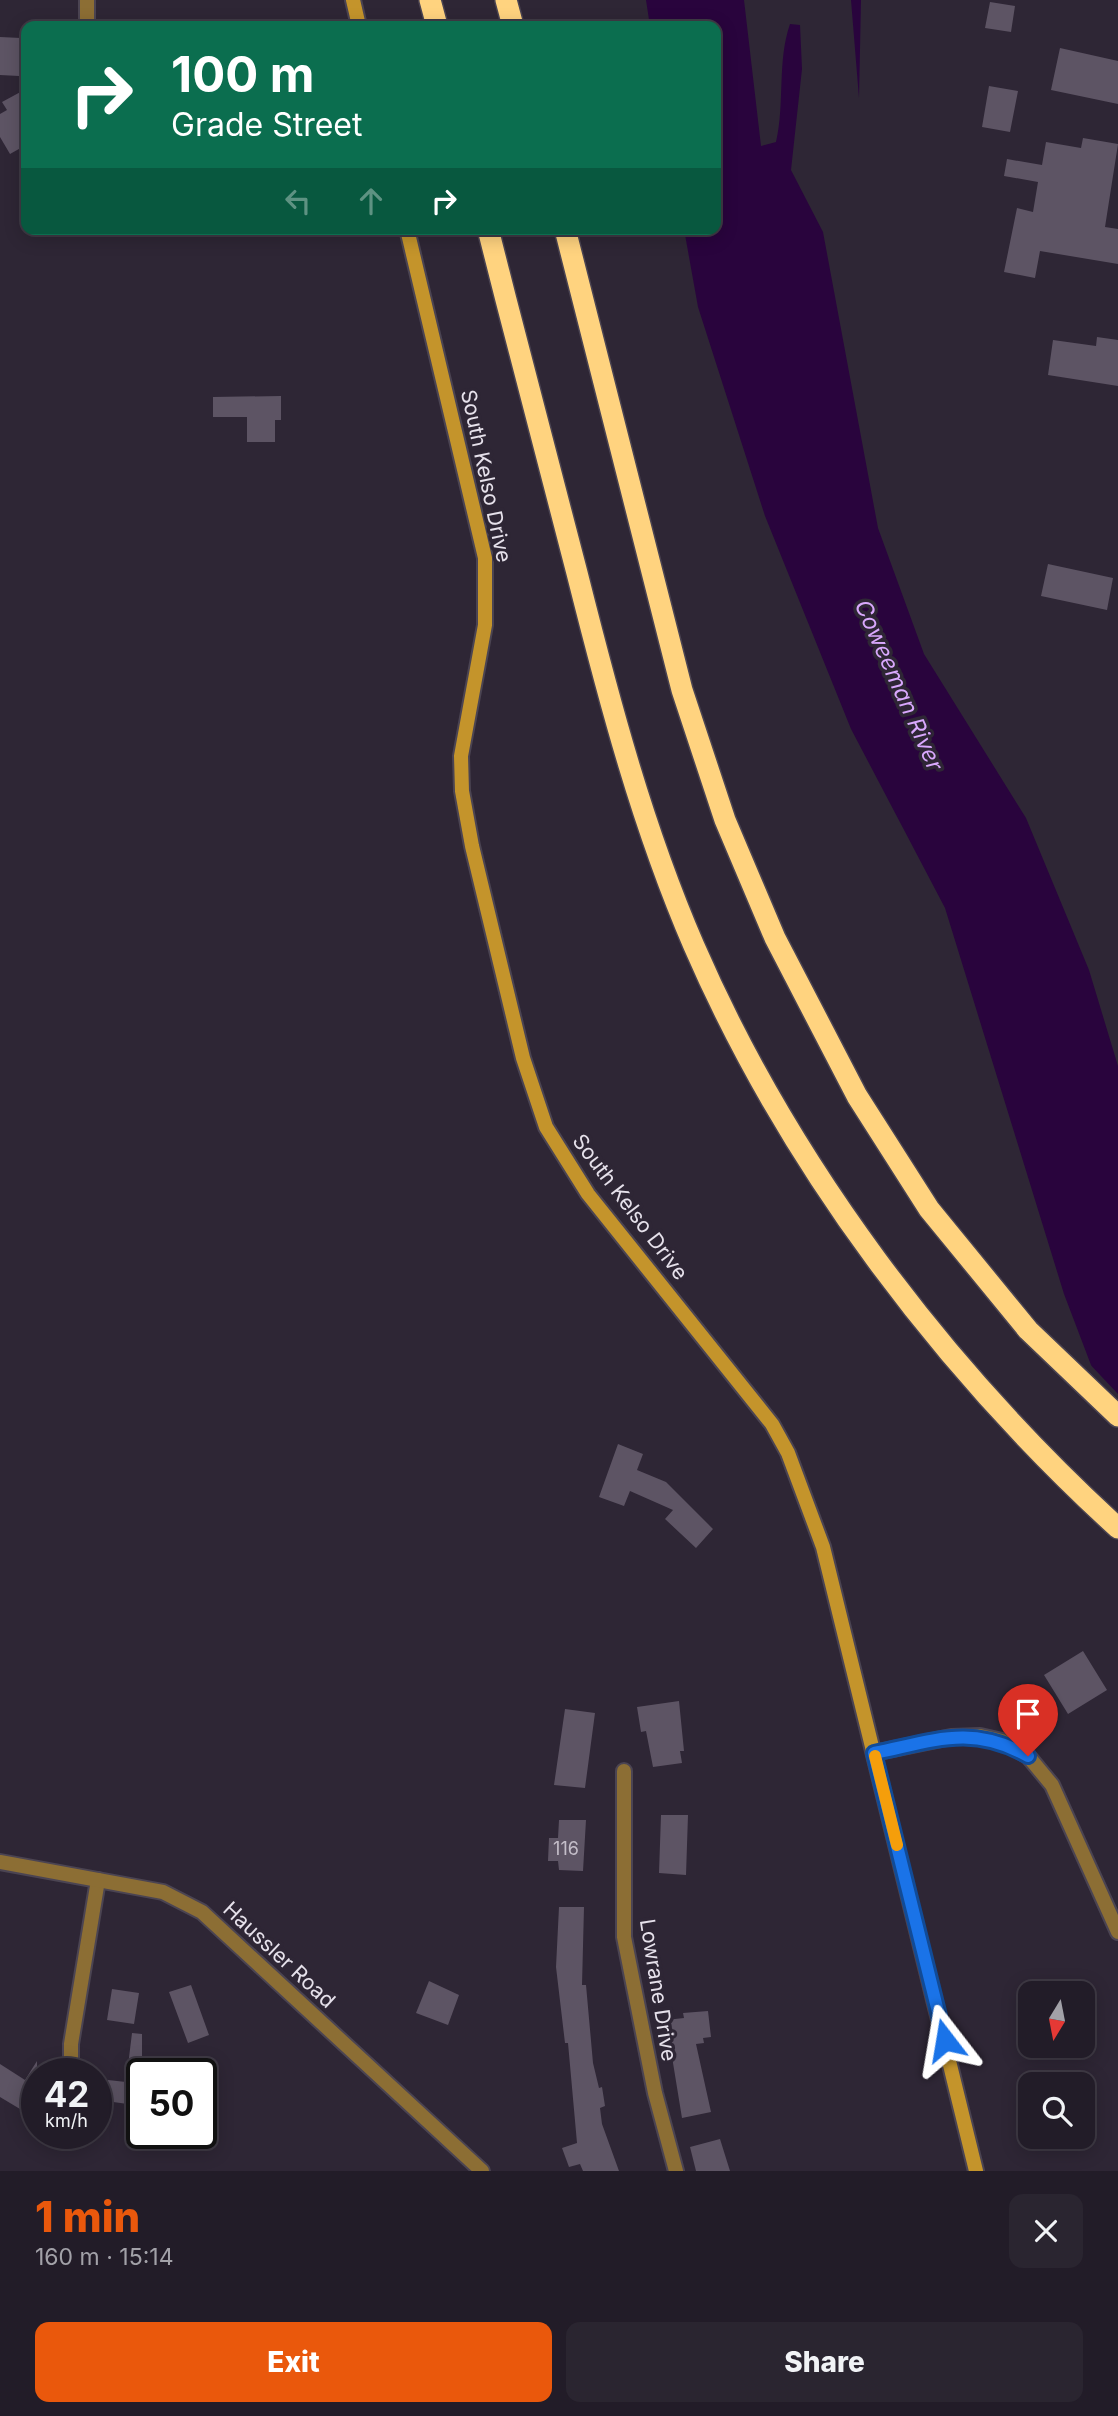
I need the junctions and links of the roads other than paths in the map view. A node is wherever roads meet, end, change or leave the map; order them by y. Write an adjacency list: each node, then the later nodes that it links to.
1 (87, 0): 5 (street)
2 (353, 0): 6 (main road)
3 (430, 0): 7 (highway)
4 (506, 0): 8 (highway)
5 (87, 21)
6 (358, 21)
7 (435, 21)
8 (512, 21)
9 (408, 235): 14 (main road, South Kelso Drive)
10 (490, 235): 13 (highway)
11 (567, 235): 12 (highway)
12 (1118, 1416)
13 (1118, 1528)
14 (874, 1753): 18 (street); 22 (main road, South Kelso Drive)
15 (624, 1772): 21 (street, Lowrane Drive)
16 (0, 1862): 17 (street, Haussler Road)
17 (98, 1880): 19 (street); 20 (street, Haussler Road)
18 (1118, 1932)
19 (71, 2058)
20 (482, 2171)
21 (676, 2171)
22 (976, 2171)

